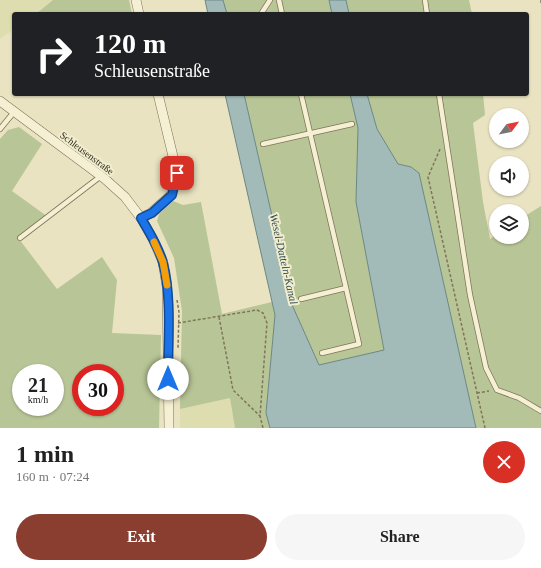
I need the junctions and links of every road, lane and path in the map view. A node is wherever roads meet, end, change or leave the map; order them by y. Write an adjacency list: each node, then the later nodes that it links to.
1 (136, 0): 7 (street)
2 (270, 0): 8 (lane)
3 (279, 0): 9 (lane)
4 (425, 0): 10 (lane)
5 (540, 0): 6 (path)
6 (541, 4)
7 (139, 12)
8 (262, 12)
9 (282, 12)
10 (427, 12)
11 (158, 96): 22 (street)
12 (301, 96): 18 (lane)
13 (439, 96): 29 (lane)
14 (0, 101): 15 (street, Schleusenstraße)
15 (14, 112): 17 (lane); 21 (street, Schleusenstraße)
16 (352, 124): 18 (lane)
17 (0, 129)
18 (310, 133): 19 (lane); 24 (lane)
19 (263, 144)
20 (440, 149): 30 (path)
21 (101, 176): 22 (street, Schleusenstraße); 23 (lane)
22 (141, 218): 27 (street, Schleusenstraße)
23 (20, 238)
24 (346, 288): 25 (lane); 28 (lane)
25 (301, 299)
26 (219, 316): 27 (path); 32 (path); 32 (path)
27 (168, 324): 33 (street, Schleusenstraße)
28 (322, 353)
29 (497, 390): 30 (path); 31 (lane)
30 (477, 393): 35 (path)
31 (541, 411)
32 (260, 416): 34 (path)
33 (169, 428)
34 (263, 428)
35 (485, 428)

